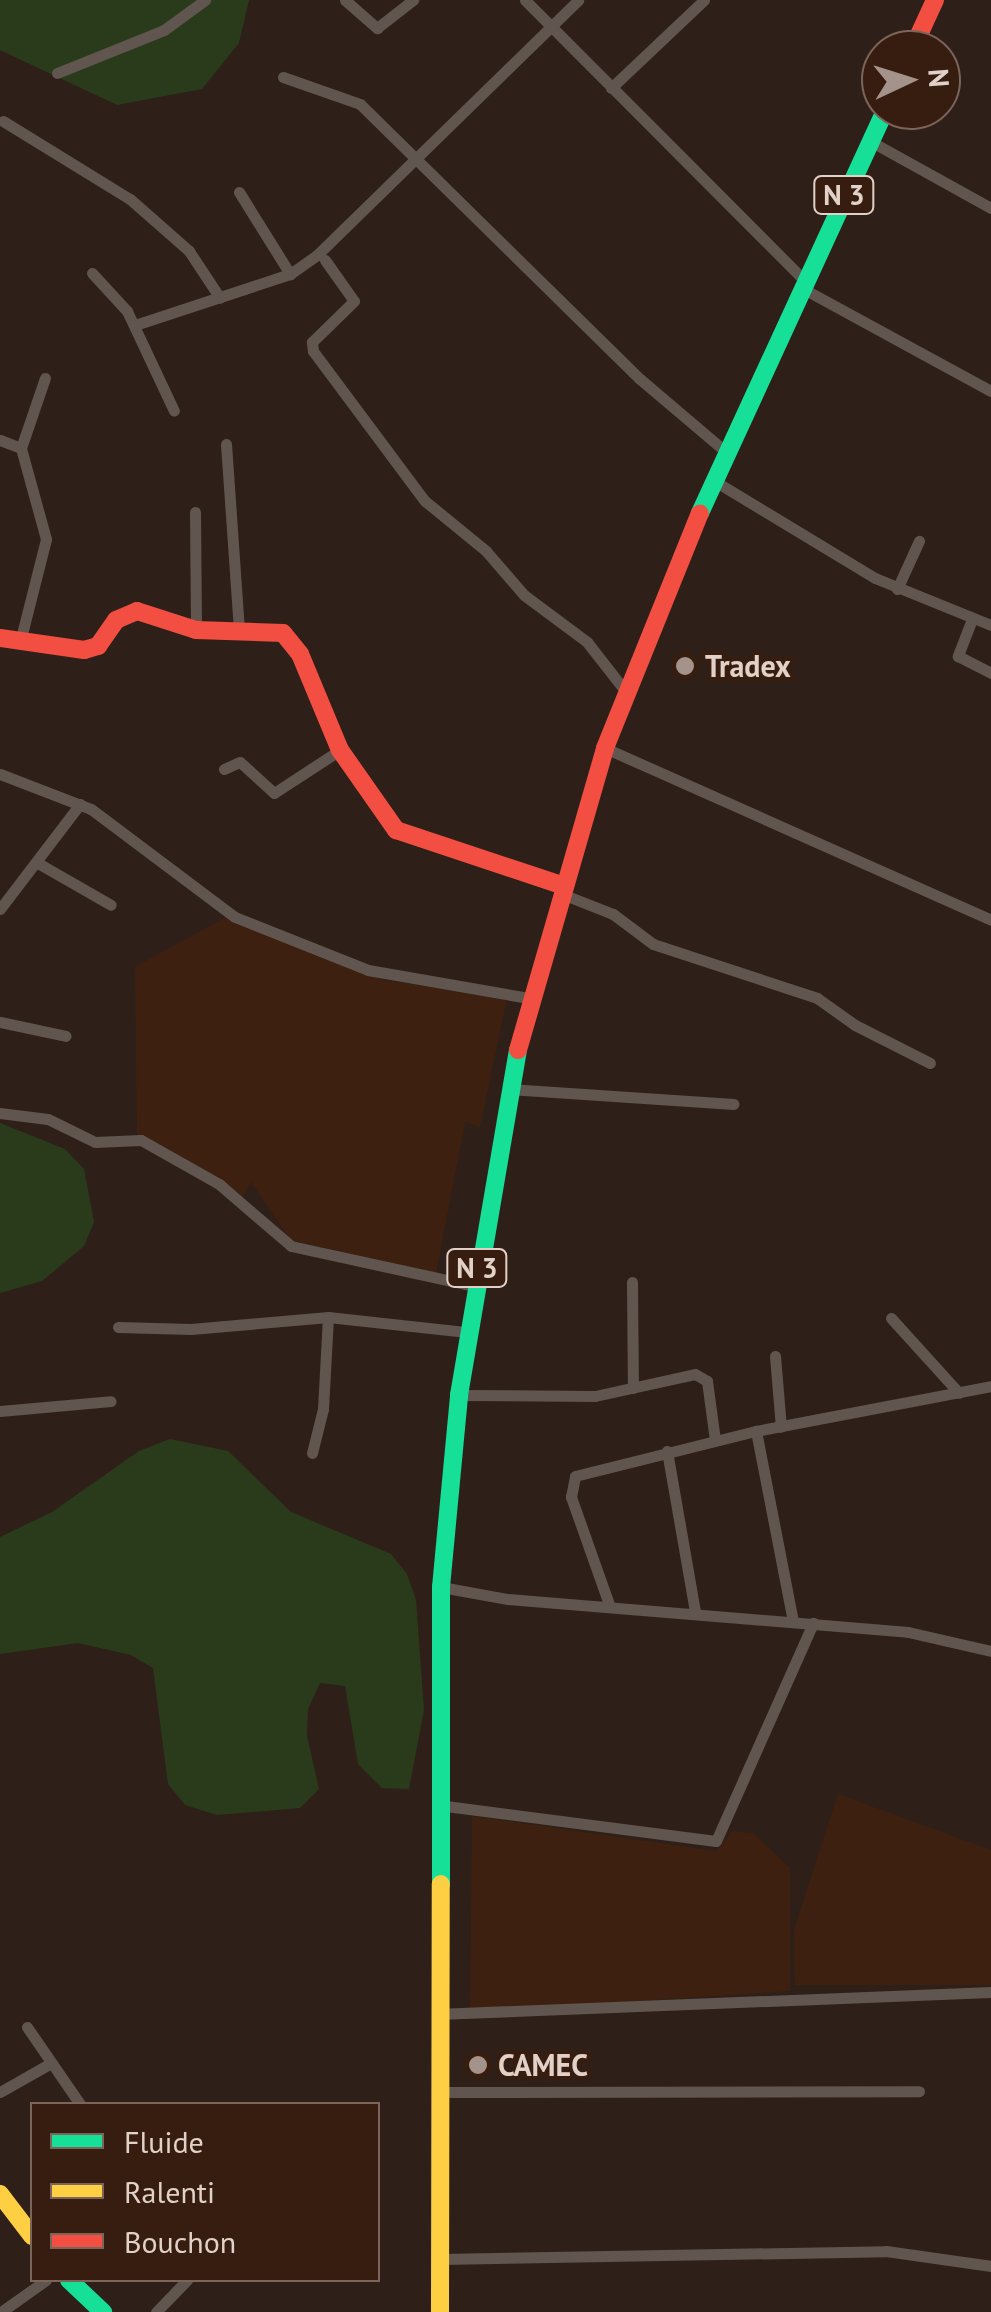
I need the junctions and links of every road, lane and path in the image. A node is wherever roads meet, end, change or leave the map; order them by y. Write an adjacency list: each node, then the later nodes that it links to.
1 (205, 0): 10 (street)
2 (346, 0): 3 (street)
3 (413, 0)
4 (525, 0): 8 (street)
5 (578, 0): 8 (street)
6 (704, 0): 12 (street)
7 (935, 0): 9 (main road)
8 (550, 26): 12 (street); 16 (street)
9 (921, 30)
10 (57, 72)
11 (283, 77): 16 (street)
12 (612, 88): 22 (street)
13 (3, 121): 23 (street)
14 (875, 130): 15 (main road, N 3)
15 (870, 141): 18 (street); 22 (main road, N 3)
16 (415, 152): 21 (street); 31 (street)
17 (239, 192): 21 (street)
18 (991, 208)
19 (325, 260): 43 (street)
20 (92, 273): 24 (street)
21 (290, 274): 23 (street)
22 (802, 283): 26 (street); 31 (main road, N 3)
23 (220, 298): 24 (street)
24 (136, 325): 27 (street)
25 (44, 378): 30 (street)
26 (991, 391)
27 (174, 410)
28 (0, 440): 30 (street)
29 (226, 444): 39 (street)
30 (21, 448): 41 (street)
31 (726, 452): 32 (main road, N 3)
32 (713, 480): 35 (street); 43 (main road, N 3)
33 (195, 512): 38 (street)
34 (919, 541): 35 (street)
35 (897, 589): 36 (street)
36 (972, 619): 37 (street); 42 (street)
37 (991, 624)
38 (196, 630): 39 (main road); 41 (main road)
39 (239, 631): 45 (main road)
40 (0, 638): 41 (main road)
41 (21, 638)
42 (991, 673)
43 (627, 693): 44 (main road, N 3)
44 (606, 748): 50 (main road, N 3); 53 (street)
45 (340, 750): 46 (street); 50 (main road)
46 (224, 768)
47 (0, 774): 48 (street)
48 (80, 804): 49 (street); 54 (street)
49 (36, 862): 51 (street); 52 (street)
50 (563, 890): 54 (main road, N 3); 57 (street)
51 (111, 905)
52 (0, 909)
53 (991, 920)
54 (529, 998): 58 (main road, N 3)
55 (0, 1022): 56 (street)
56 (66, 1036)
57 (930, 1062)
58 (509, 1089): 59 (street); 62 (main road, N 3)
59 (733, 1104)
60 (0, 1113): 62 (street)
61 (632, 1282): 69 (street)
62 (474, 1286): 66 (main road, N 3)
63 (328, 1317): 65 (street); 66 (street); 78 (street)
64 (891, 1318): 70 (street)
65 (118, 1326)
66 (467, 1332): 71 (main road, N 3)
67 (775, 1356): 74 (street)
68 (991, 1386): 70 (street)
69 (633, 1388): 71 (street); 76 (street)
70 (959, 1393): 74 (street)
71 (459, 1394): 79 (main road, N 3)
72 (111, 1401): 73 (street)
73 (0, 1410)
74 (781, 1427): 75 (street)
75 (756, 1431): 76 (street); 82 (street)
76 (714, 1440): 77 (street)
77 (667, 1451): 80 (street); 81 (street)
78 (312, 1452)
79 (440, 1587): 80 (street); 85 (main road, N 3)
80 (610, 1607): 81 (street)
81 (694, 1612): 82 (street)
82 (793, 1621): 83 (street)
83 (812, 1623): 84 (street); 85 (street)
84 (991, 1650)
85 (438, 1805): 87 (main road, N 3)
86 (991, 1992): 87 (street)
87 (437, 2014): 92 (main road, N 3)
88 (27, 2027): 89 (street)
89 (51, 2063): 91 (street); 93 (street)
90 (919, 2091): 92 (street)
91 (0, 2092)
92 (438, 2092): 96 (main road, N 3)
93 (79, 2102)
94 (4, 2207): 95 (main road)
95 (30, 2234)
96 (440, 2259): 97 (street); 104 (main road, N 3)
97 (991, 2266)
98 (43, 2282): 101 (street)
99 (70, 2282): 102 (main road)
100 (185, 2282): 103 (street)
101 (1, 2312)
102 (103, 2312)
103 (156, 2312)
104 (440, 2312)

